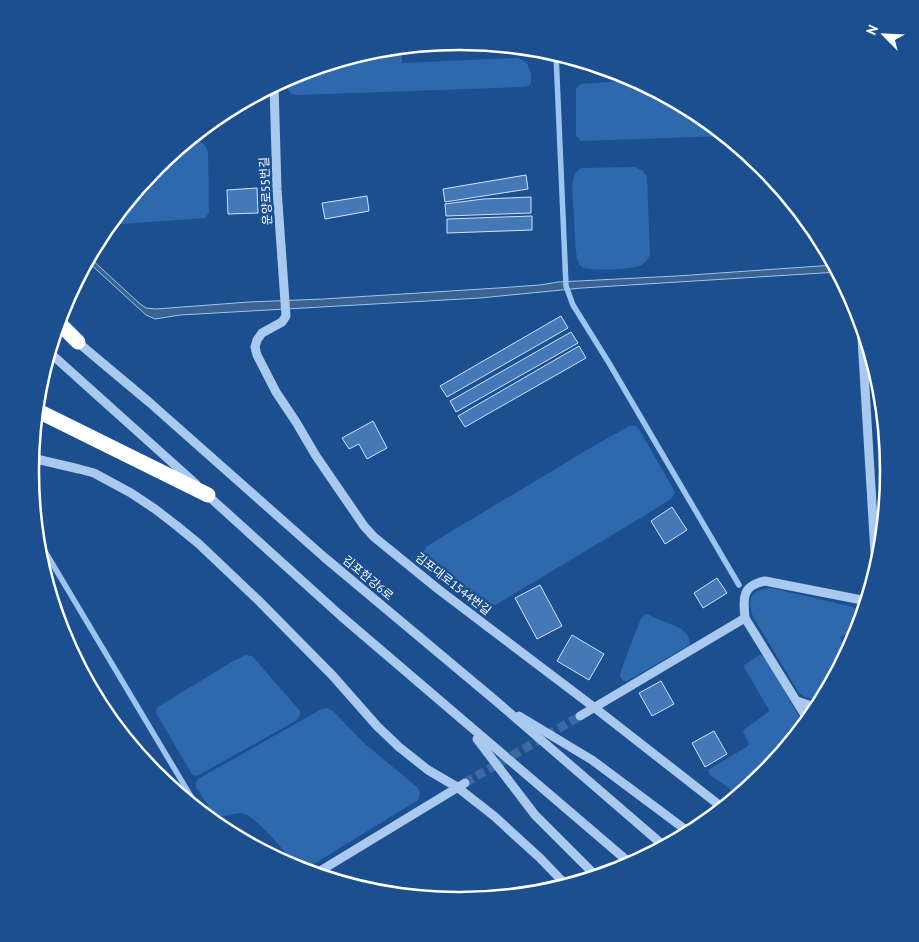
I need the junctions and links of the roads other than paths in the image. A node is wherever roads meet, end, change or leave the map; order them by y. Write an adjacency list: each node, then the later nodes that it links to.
1 (274, 93): 2 (street, 운양로55번길)
2 (286, 316): 17 (street, 김포대로1544번길)
3 (64, 328): 5 (highway)
4 (63, 332): 5 (street, 김포한강6로)
5 (78, 342): 14 (street, 김포한강6로)
6 (863, 352): 11 (street)
7 (55, 357): 10 (street)
8 (43, 413): 10 (highway)
9 (39, 460): 21 (street)
10 (208, 495): 20 (street)
11 (874, 541)
12 (860, 599): 13 (street)
13 (745, 618): 15 (street); 17 (street)
14 (496, 701): 23 (street); 24 (street, 김포한강6로)
15 (797, 701): 16 (street); 18 (street)
16 (809, 705)
17 (595, 708): 19 (street); 22 (street)
18 (804, 712)
19 (580, 716)
20 (467, 725): 25 (street); 27 (street)
21 (461, 785): 26 (street); 28 (street)
22 (718, 804)
23 (682, 827)
24 (658, 841)
25 (624, 858)
26 (323, 869)
27 (590, 870)
28 (560, 879)

